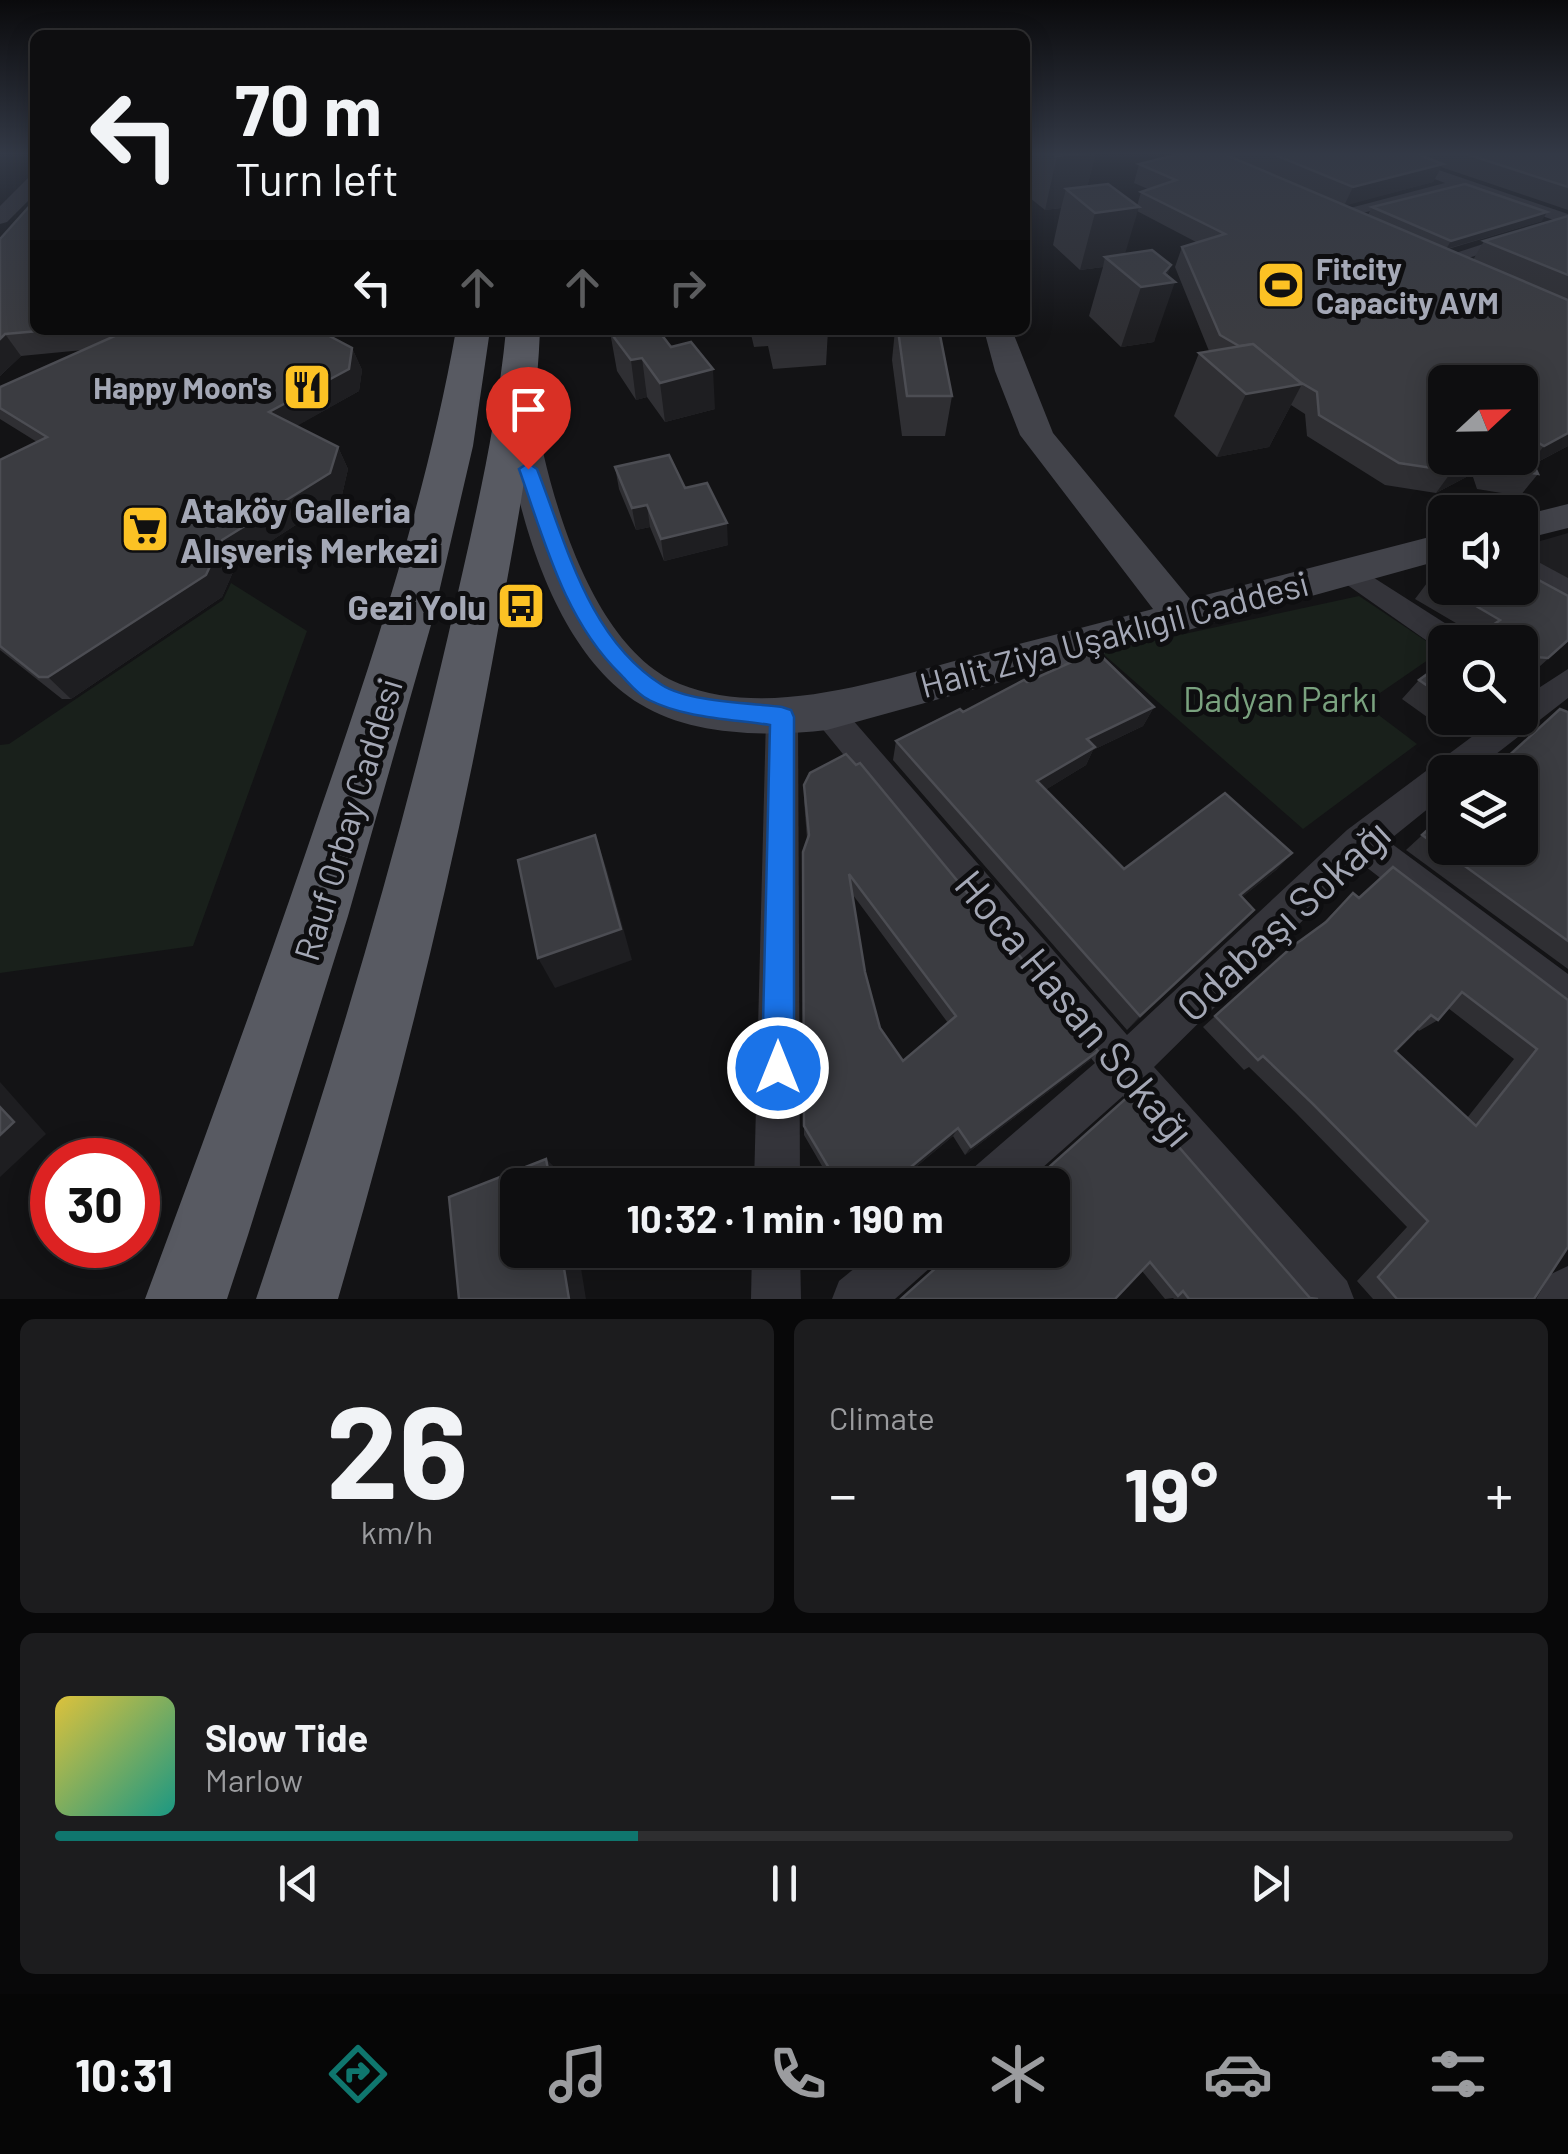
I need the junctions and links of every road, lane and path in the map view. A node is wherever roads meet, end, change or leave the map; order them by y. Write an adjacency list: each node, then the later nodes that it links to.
1 (1333, 213): 5 (main road)
2 (30, 214): 4 (street)
3 (1568, 221): 6 (street)
4 (6, 228)
5 (1374, 231)
6 (1432, 257): 7 (main road)
7 (1477, 276)
8 (472, 335): 41 (highway, Rauf Orbay Caddesi)
9 (522, 335): 12 (highway)
10 (1000, 335): 13 (main road)
11 (1017, 335): 13 (main road)
12 (517, 396): 28 (main road, Halit Ziya Uşaklıgil Caddesi); 42 (highway)
13 (1035, 416): 21 (main road)
14 (1568, 516): 15 (main road)
15 (1538, 524)
16 (1428, 550): 17 (main road, Halit Ziya Uşaklıgil Caddesi)
17 (1346, 570): 21 (main road, Halit Ziya Uşaklıgil Caddesi); 23 (street)
18 (1538, 572): 19 (street)
19 (1568, 591)
20 (1538, 594): 22 (street)
21 (1194, 611): 27 (main road, Halit Ziya Uşaklıgil Caddesi)
22 (1568, 612)
23 (1428, 626)
24 (1568, 681): 25 (street, Odabaşı Sokağı)
25 (1538, 693)
26 (1538, 701): 29 (street)
27 (826, 712): 28 (main road, Halit Ziya Uşaklıgil Caddesi); 35 (street, Hoca Hasan Sokağı)
28 (782, 717): 36 (street)
29 (1568, 720)
30 (1488, 735): 31 (street, Odabaşı Sokağı)
31 (1467, 755)
32 (1428, 789): 33 (street, Odabaşı Sokağı)
33 (1360, 841): 34 (street); 35 (street, Odabaşı Sokağı)
34 (1568, 999)
35 (1125, 1066): 37 (street, Odabaşı Sokağı); 45 (street, Hoca Hasan Sokağı)
36 (777, 1168)
37 (1008, 1168)
38 (776, 1268): 43 (street)
39 (893, 1268): 44 (street)
40 (1568, 1291): 46 (street)
41 (186, 1299)
42 (298, 1299)
43 (776, 1299)
44 (858, 1299)
45 (1329, 1299)
46 (1562, 1299)

